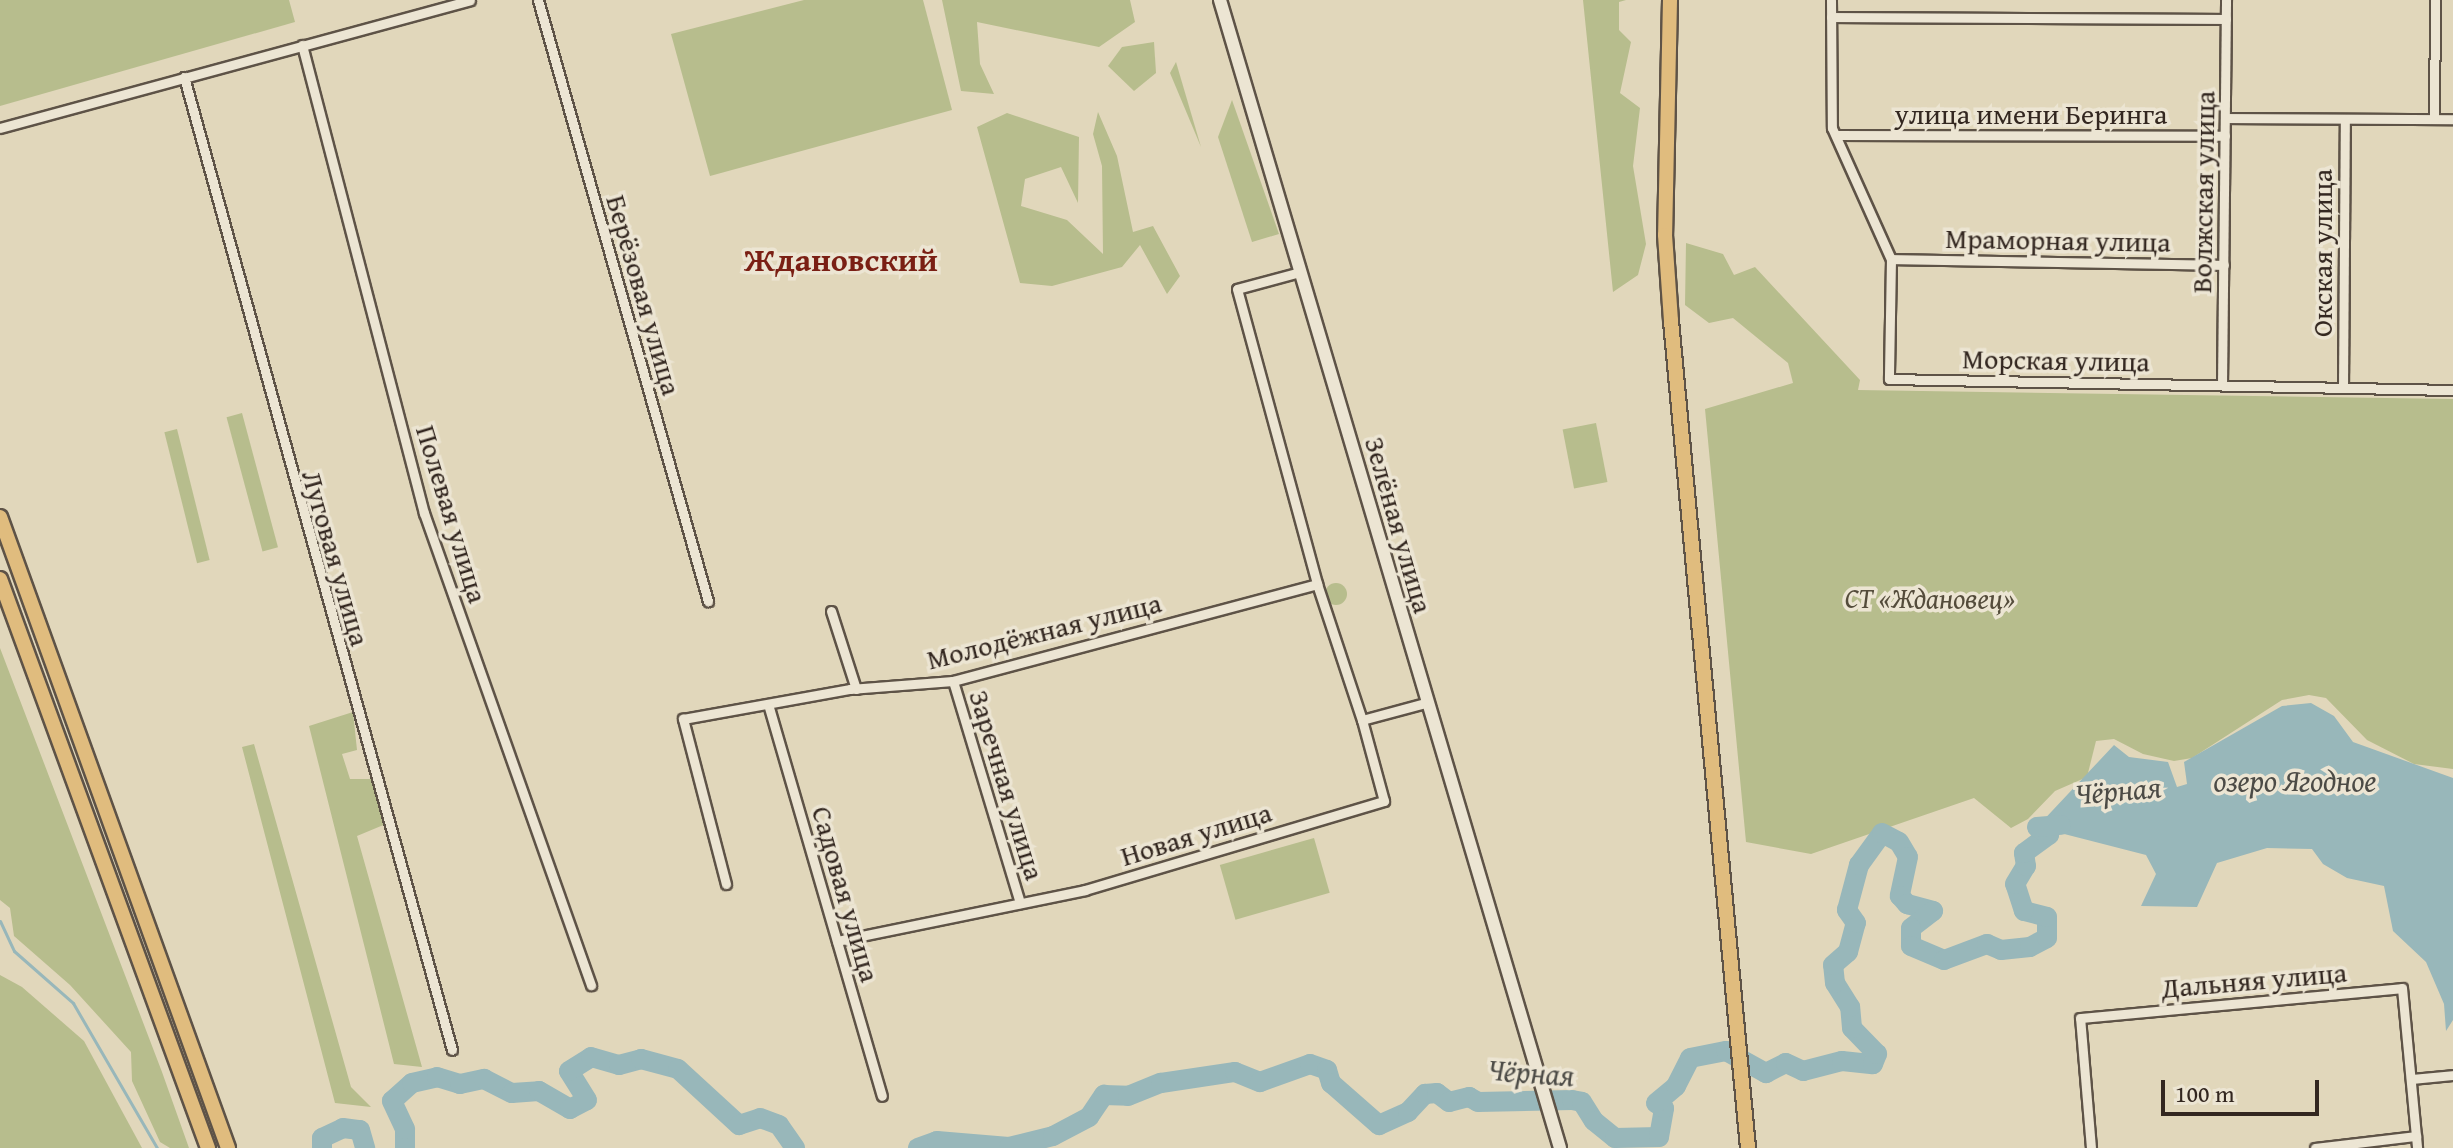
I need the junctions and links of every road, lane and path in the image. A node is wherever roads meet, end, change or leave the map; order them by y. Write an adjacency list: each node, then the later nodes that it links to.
1 (470, 0): 8 (street)
2 (538, 0): 30 (street, Берёзовая улица)
3 (1220, 0): 22 (street, Зелёная улица)
4 (1670, 0): 50 (main road)
5 (1831, 0): 9 (street)
6 (2226, 0): 10 (street, Волжская улица)
7 (2435, 0): 15 (street)
8 (437, 4): 11 (street)
9 (1831, 17): 10 (street); 18 (street)
10 (2226, 19): 13 (street, Волжская улица)
11 (302, 45): 12 (street); 41 (street, Полевая улица)
12 (184, 77): 17 (street); 42 (street, Луговая улица)
13 (2225, 118): 14 (street); 19 (street, Волжская улица)
14 (2345, 119): 15 (street); 24 (street, Окская улица)
15 (2434, 119): 16 (street)
16 (2453, 119)
17 (0, 128)
18 (1836, 135): 19 (street, улица имени Беринга); 20 (street)
19 (2225, 136): 21 (street, Волжская улица)
20 (1891, 259): 21 (street, Мраморная улица); 23 (street, Морская улица)
21 (2224, 265): 23 (street, Волжская улица)
22 (1300, 272): 28 (street); 35 (street, Зелёная улица)
23 (2222, 385): 24 (street, Морская улица)
24 (2343, 387): 25 (street, Морская улица)
25 (2453, 390)
26 (0, 517): 48 (main road)
27 (0, 579): 32 (main road)
28 (1317, 584): 33 (street, Молодёжная улица); 37 (street)
29 (0, 594): 32 (street)
30 (708, 601)
31 (831, 611): 34 (street)
32 (15, 622): 47 (main road)
33 (953, 681): 34 (street, Молодёжная улица); 39 (street, Заречная улица)
34 (856, 689): 36 (street, Молодёжная улица)
35 (1425, 703): 37 (street); 49 (street, Зелёная улица)
36 (768, 704): 38 (street, Молодёжная улица); 40 (street, Садовая улица)
37 (1362, 720): 39 (street, Новая улица)
38 (726, 884)
39 (1020, 903): 40 (street, Новая улица)
40 (837, 941): 45 (street, Садовая улица)
41 (591, 985)
42 (452, 1050)
43 (2453, 1075): 44 (street)
44 (2411, 1079): 46 (street, Дальняя улица); 51 (street, Дальняя улица)
45 (882, 1096)
46 (2416, 1136): 52 (street); 53 (street, Дальняя улица)
47 (208, 1148)
48 (228, 1148)
49 (1560, 1148)
50 (1748, 1148)
51 (2091, 1148)
52 (2315, 1148)
53 (2417, 1148)

